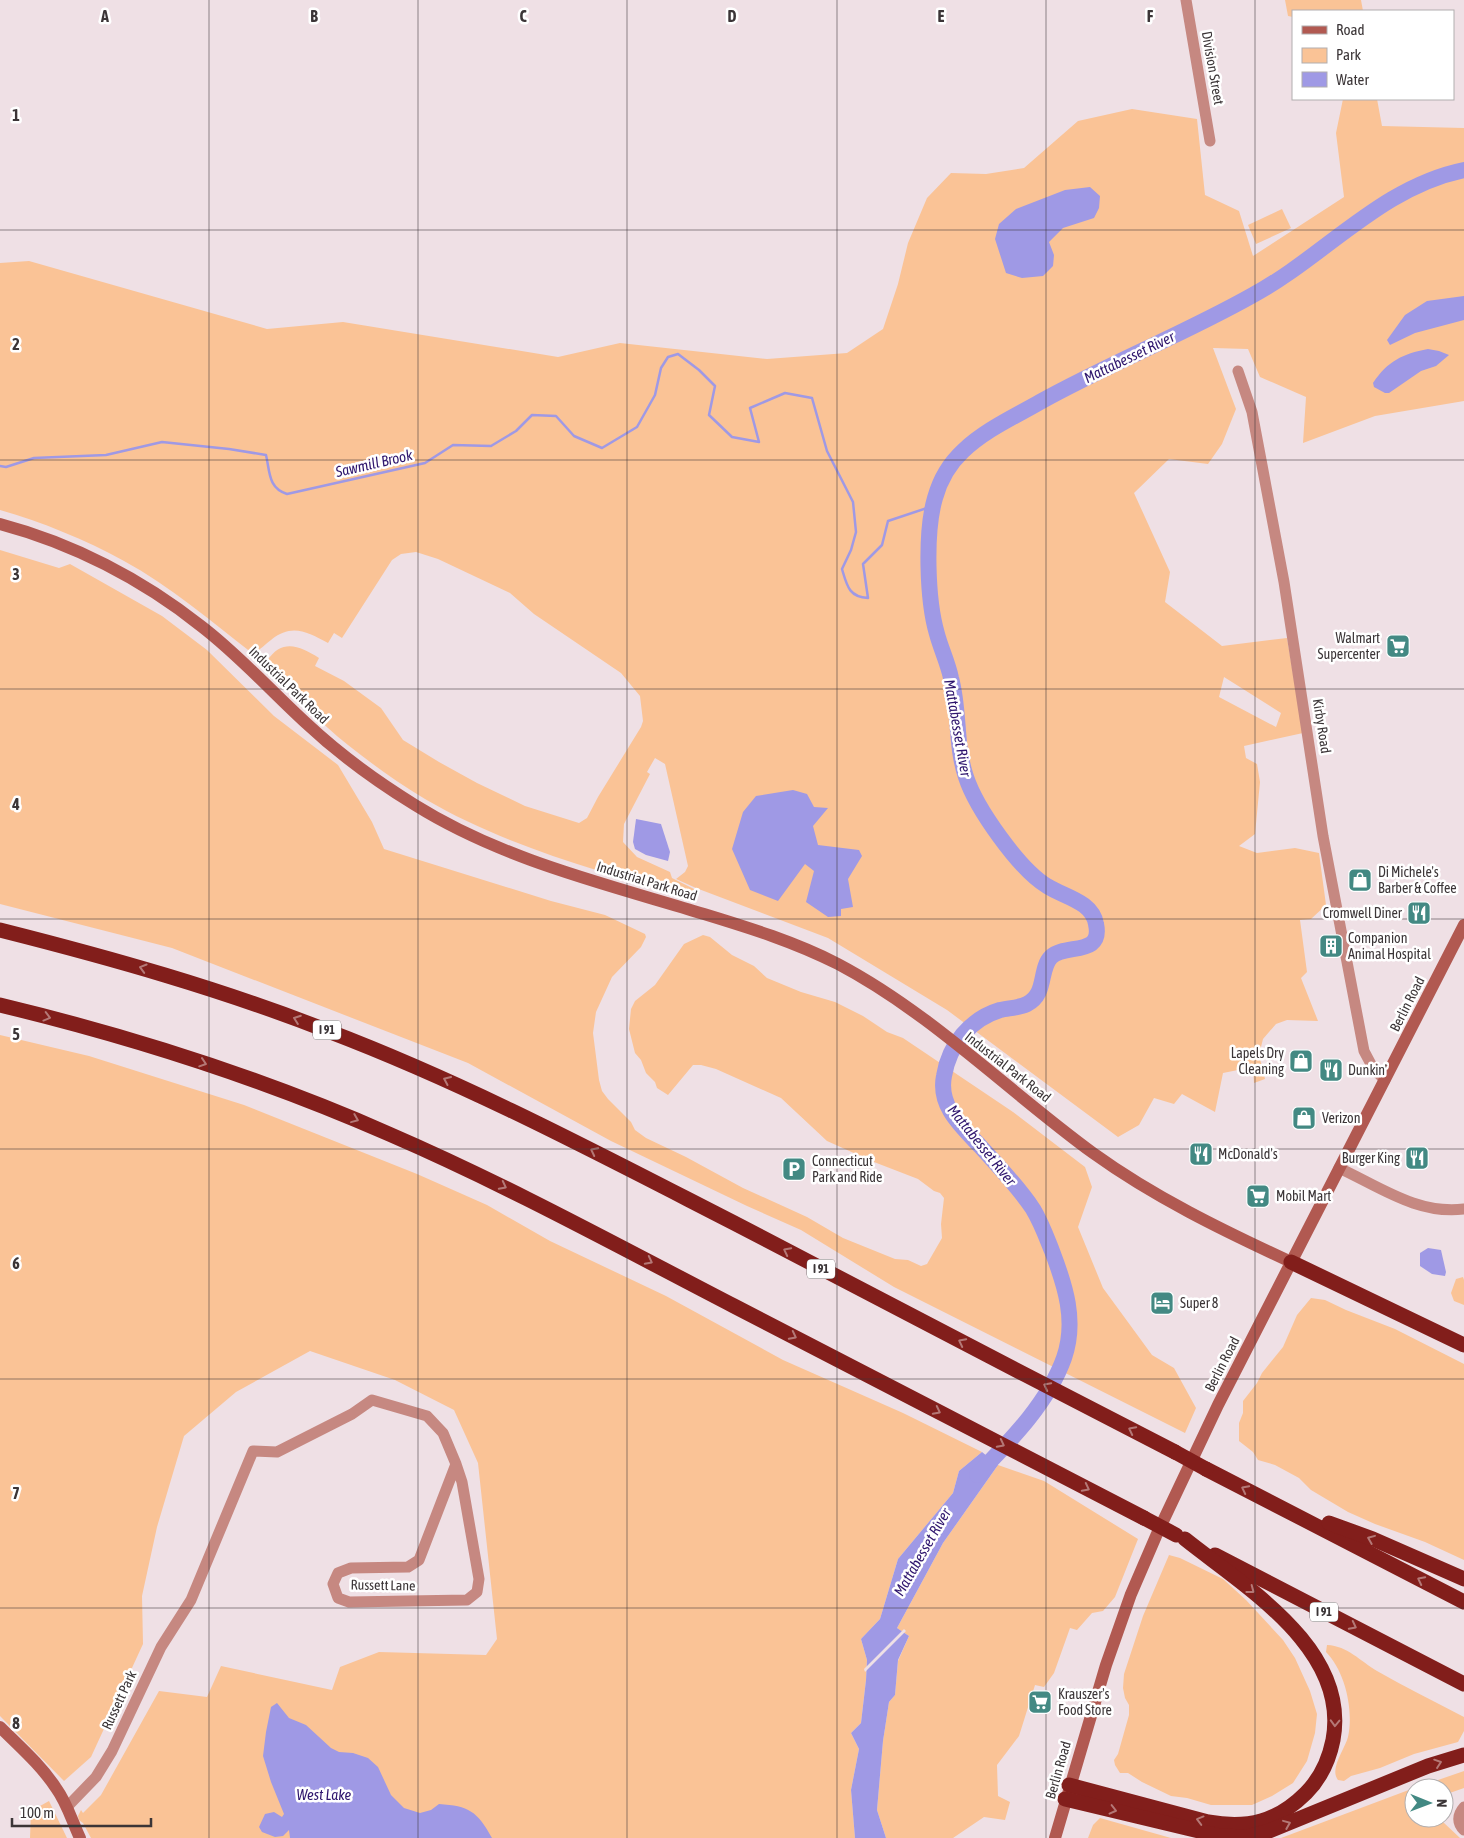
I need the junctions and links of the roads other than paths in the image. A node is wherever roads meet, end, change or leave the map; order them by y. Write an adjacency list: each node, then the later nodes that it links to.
1 (1186, 0): 2 (street, Division Street)
2 (1210, 140)
3 (1238, 371): 8 (street, Kirby Road)
4 (0, 524): 11 (street, Industrial Park Road)
5 (1464, 925): 8 (street, Berlin Road)
6 (0, 930): 14 (highway, I 91, one-way to 6, bridge)
7 (0, 1005): 15 (highway, I 91, one-way to 15, bridge)
8 (1385, 1080): 9 (street, Berlin Road)
9 (1339, 1168): 10 (street); 11 (street, Berlin Road)
10 (1464, 1209)
11 (1291, 1262): 12 (highway); 22 (street, Berlin Road)
12 (1464, 1345)
13 (456, 1464): 13 (street, Russett Lane); 17 (street, Russett Lane)
14 (1274, 1504): 16 (highway, one-way to 14); 18 (highway, I 91, one-way to 14)
15 (1180, 1537): 19 (highway, I 91, one-way to 19); 22 (highway, one-way to 22)
16 (1464, 1579)
17 (191, 1600): 23 (street, Russett Park)
18 (1464, 1602)
19 (1464, 1684)
20 (0, 1727): 23 (street)
21 (1464, 1755): 22 (highway, one-way to 21)
22 (1067, 1792): 27 (street, Berlin Road)
23 (67, 1807): 26 (street)
24 (1464, 1807): 25 (street)
25 (1464, 1830)
26 (80, 1838)
27 (1055, 1838)

